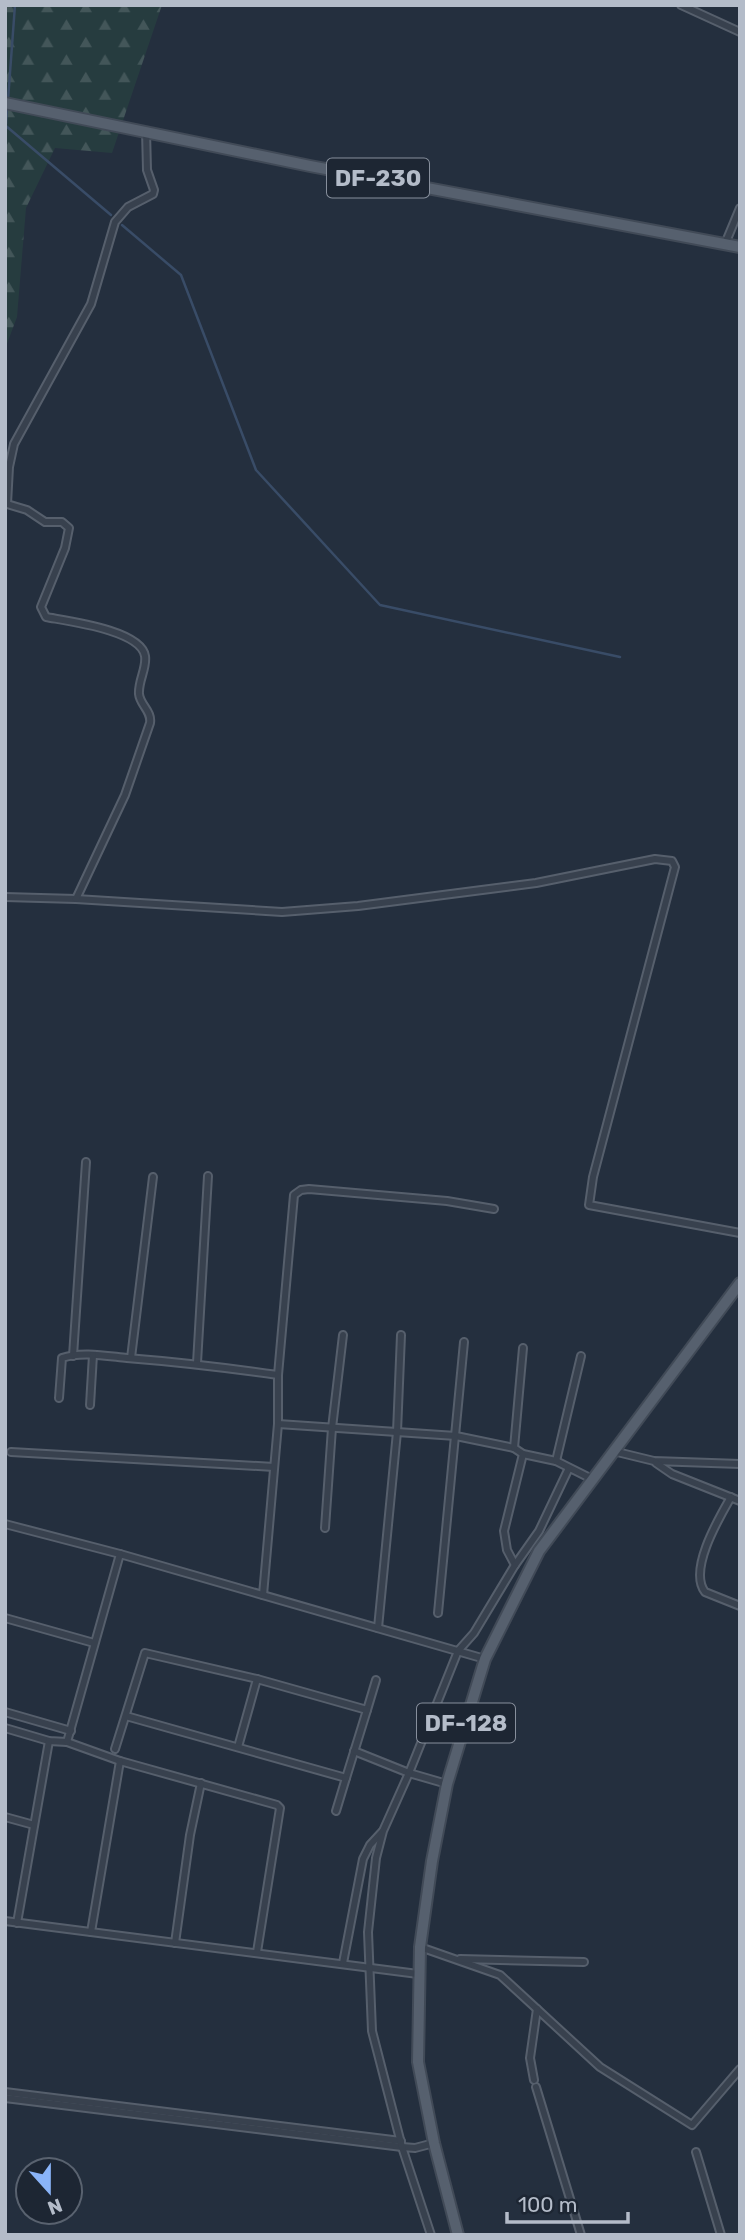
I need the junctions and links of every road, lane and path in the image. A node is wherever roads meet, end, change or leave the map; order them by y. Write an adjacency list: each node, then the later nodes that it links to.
1 (681, 5): 2 (street)
2 (740, 32)
3 (11, 104): 4 (main road, DF-230 / DF-230)
4 (145, 131): 6 (main road, DF-230 / DF-230); 9 (street)
5 (740, 208): 6 (street)
6 (725, 244): 7 (main road, DF-230 / DF-230)
7 (740, 247)
8 (5, 897): 9 (street)
9 (76, 899): 14 (street)
10 (86, 1162): 21 (street)
11 (208, 1176): 24 (street)
12 (153, 1177): 23 (street)
13 (494, 1209): 25 (street)
14 (740, 1233)
15 (740, 1283): 33 (main road, DF-128 / DF-128)
16 (342, 1335): 29 (street)
17 (401, 1335): 30 (street)
18 (464, 1342): 31 (street)
19 (523, 1348): 32 (street)
20 (93, 1355): 21 (street); 23 (street); 27 (street)
21 (73, 1356): 26 (street)
22 (581, 1356): 36 (street)
23 (131, 1358): 24 (street)
24 (197, 1363): 25 (street)
25 (278, 1376): 28 (street)
26 (59, 1398)
27 (90, 1405)
28 (278, 1424): 29 (street); 39 (street)
29 (332, 1428): 30 (street); 45 (street)
30 (397, 1432): 31 (street); 52 (street)
31 (456, 1436): 32 (street); 50 (street)
32 (514, 1448): 35 (street)
33 (614, 1451): 37 (street); 41 (main road, DF-128 / DF-128)
34 (11, 1452): 39 (street)
35 (523, 1454): 36 (street); 47 (street)
36 (556, 1461): 40 (street)
37 (654, 1461): 38 (street); 42 (street)
38 (740, 1464)
39 (274, 1467): 48 (street)
40 (569, 1468): 41 (street); 47 (street)
41 (592, 1479): 55 (main road, DF-128 / DF-128)
42 (731, 1497): 43 (street); 49 (street)
43 (740, 1501)
44 (5, 1524): 46 (street)
45 (325, 1528)
46 (120, 1554): 48 (street); 53 (street)
47 (515, 1565): 54 (street)
48 (263, 1595): 52 (street)
49 (740, 1606)
50 (438, 1613)
51 (5, 1618): 53 (street)
52 (378, 1628): 54 (street)
53 (94, 1643): 62 (street)
54 (458, 1651): 55 (street); 69 (street)
55 (485, 1660): 72 (main road, DF-128 / DF-128)
56 (257, 1679): 58 (street); 60 (street); 65 (street)
57 (376, 1680): 58 (street)
58 (368, 1710): 67 (street)
59 (5, 1712): 62 (street)
60 (126, 1716): 65 (street); 66 (street)
61 (5, 1728): 63 (street)
62 (71, 1731): 64 (street)
63 (49, 1741): 64 (street); 75 (street)
64 (67, 1742): 68 (street)
65 (238, 1747): 70 (street)
66 (115, 1749)
67 (354, 1751): 69 (street); 70 (street)
68 (120, 1761): 71 (street); 79 (street)
69 (409, 1773): 72 (street); 76 (street)
70 (346, 1778): 73 (street)
71 (201, 1783): 80 (street); 82 (street)
72 (447, 1784): 81 (main road, DF-128 / DF-128)
73 (336, 1811)
74 (5, 1816): 75 (street)
75 (34, 1825): 78 (street)
76 (383, 1831): 85 (street); 86 (street)
77 (5, 1921): 78 (street)
78 (17, 1923): 79 (street)
79 (91, 1932): 80 (street)
80 (175, 1943): 82 (street)
81 (420, 1947): 83 (street); 87 (main road, DF-128 / DF-128)
82 (257, 1952): 85 (street)
83 (453, 1959): 84 (street); 88 (street)
84 (584, 1962)
85 (342, 1963): 86 (street)
86 (369, 1967): 87 (street); 92 (street)
87 (418, 1974): 93 (main road, DF-128 / DF-128)
88 (537, 2009): 89 (street); 97 (street)
89 (740, 2069)
90 (5, 2092): 92 (street)
91 (5, 2098): 92 (street)
92 (402, 2144): 93 (street); 95 (street)
93 (434, 2144): 96 (main road, DF-128 / DF-128)
94 (696, 2152): 98 (street)
95 (431, 2235)
96 (458, 2235)
97 (581, 2235)
98 (721, 2235)

